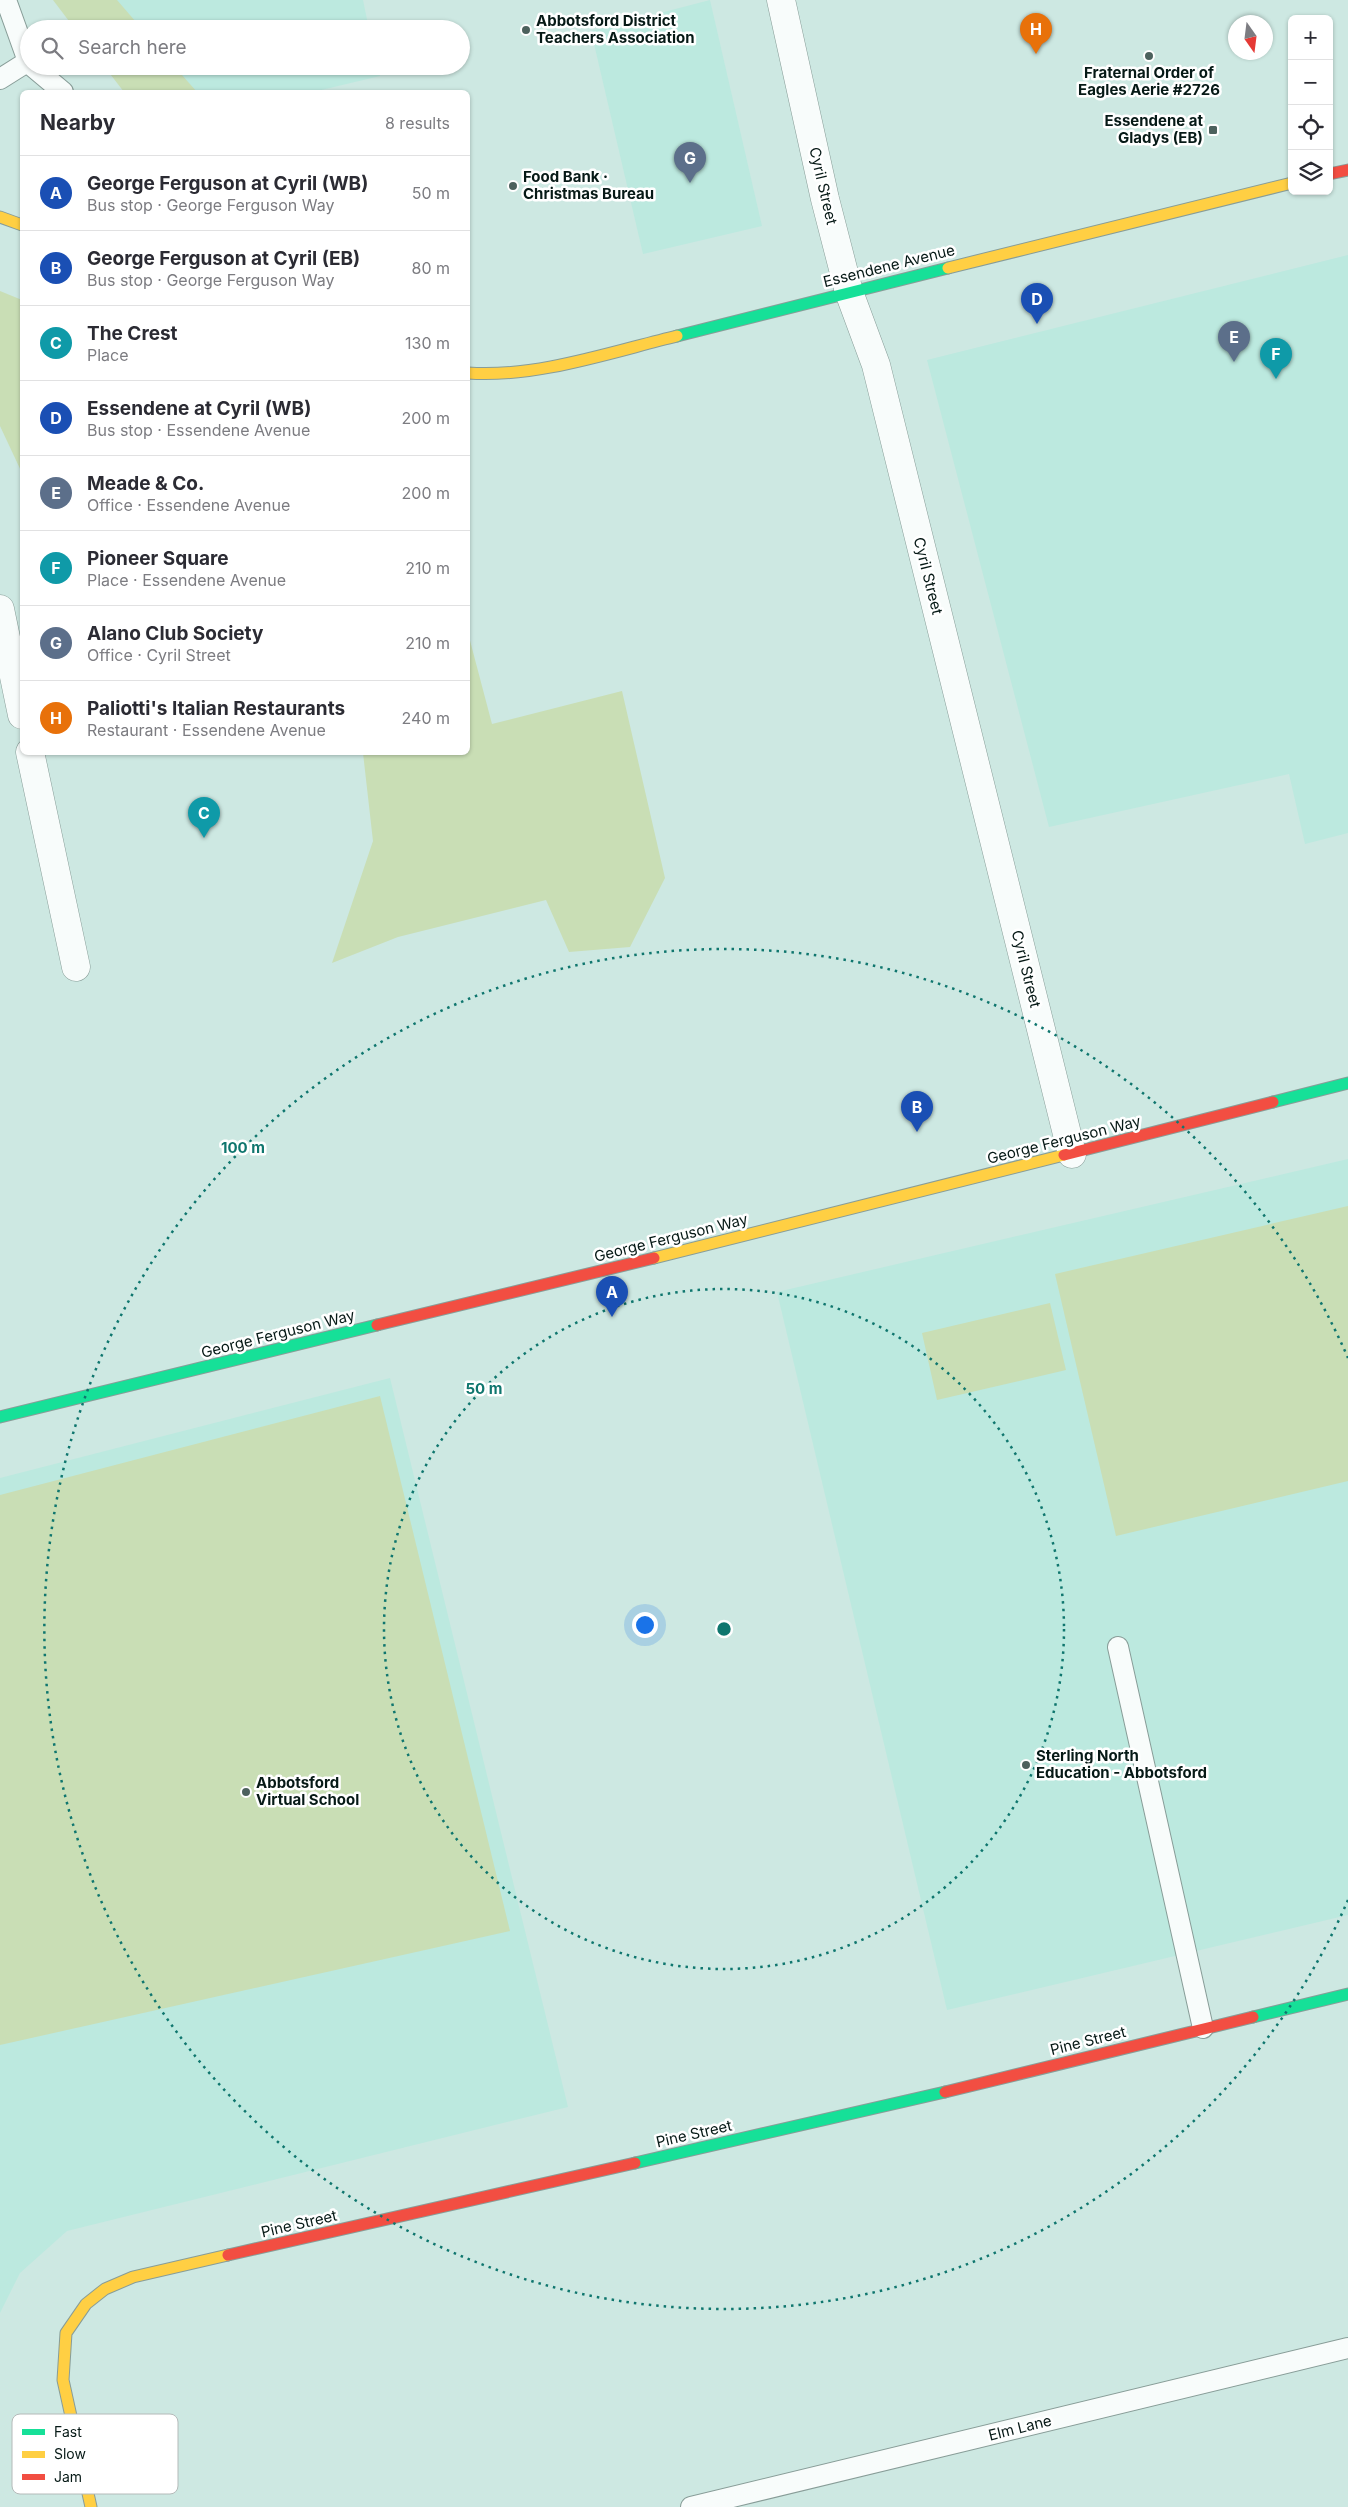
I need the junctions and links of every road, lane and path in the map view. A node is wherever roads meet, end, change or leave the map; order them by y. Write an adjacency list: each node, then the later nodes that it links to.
1 (6, 0): 3 (lane)
2 (781, 0): 13 (street, Cyril Street)
3 (20, 39)
4 (20, 69): 6 (lane)
5 (42, 75): 7 (lane)
6 (0, 79)
7 (61, 90)
8 (1348, 170): 9 (main road)
9 (1333, 173)
10 (1288, 184): 13 (main road, Essendene Avenue)
11 (0, 216): 12 (main road)
12 (20, 224)
13 (849, 292): 14 (main road, Essendene Avenue); 20 (street, Cyril Street)
14 (470, 373)
15 (0, 609): 16 (street)
16 (20, 705)
17 (31, 755): 18 (street)
18 (76, 967)
19 (1348, 1083): 20 (main road, George Ferguson Way)
20 (1072, 1154): 21 (main road, George Ferguson Way)
21 (0, 1417)
22 (1118, 1647): 24 (lane)
23 (1348, 1994): 24 (main road, Pine Street)
24 (1203, 2028): 26 (main road, Pine Street)
25 (1348, 2348): 29 (lane, Elm Lane)
26 (70, 2414)
27 (88, 2494): 28 (main road, Pine Street)
28 (91, 2507)
29 (691, 2507)

